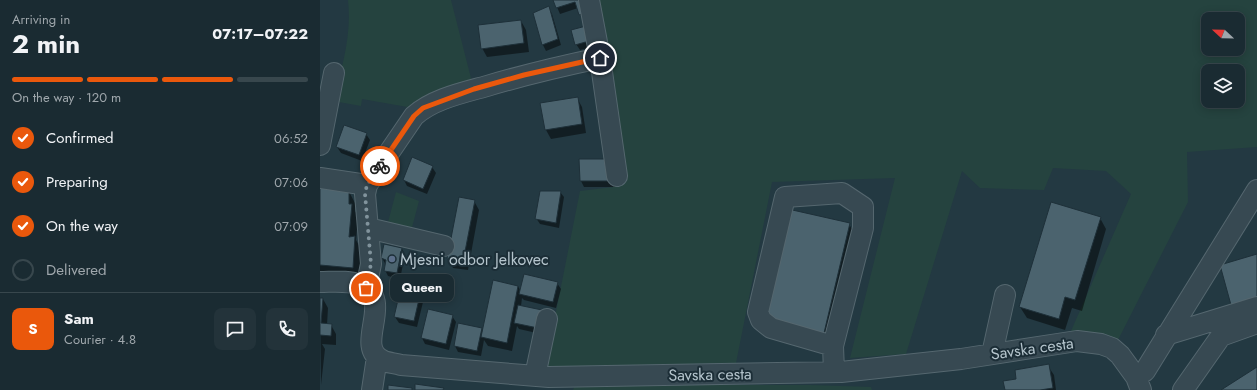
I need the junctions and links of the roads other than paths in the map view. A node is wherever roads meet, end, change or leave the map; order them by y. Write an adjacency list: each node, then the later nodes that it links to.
1 (589, 0): 2 (street)
2 (600, 58): 5 (street); 7 (street)
3 (334, 73): 4 (street)
4 (320, 145)
5 (617, 176)
6 (320, 178): 7 (street)
7 (367, 185): 9 (street)
8 (1257, 190): 17 (street)
9 (368, 228): 10 (street); 12 (street)
10 (444, 246)
11 (320, 282): 12 (street)
12 (366, 288): 20 (street)
13 (1005, 294): 19 (street)
14 (1257, 307): 17 (street)
15 (547, 319): 22 (street)
16 (1257, 323): 25 (street)
17 (1166, 335): 23 (street)
18 (833, 346): 18 (street); 21 (street)
19 (992, 354): 21 (street, Savska cesta); 23 (street, Savska cesta)
20 (377, 356): 22 (street, Savska cesta); 24 (street)
21 (834, 372): 22 (street, Savska cesta)
22 (538, 381)
23 (1138, 384)
24 (372, 390)
25 (1183, 390)

